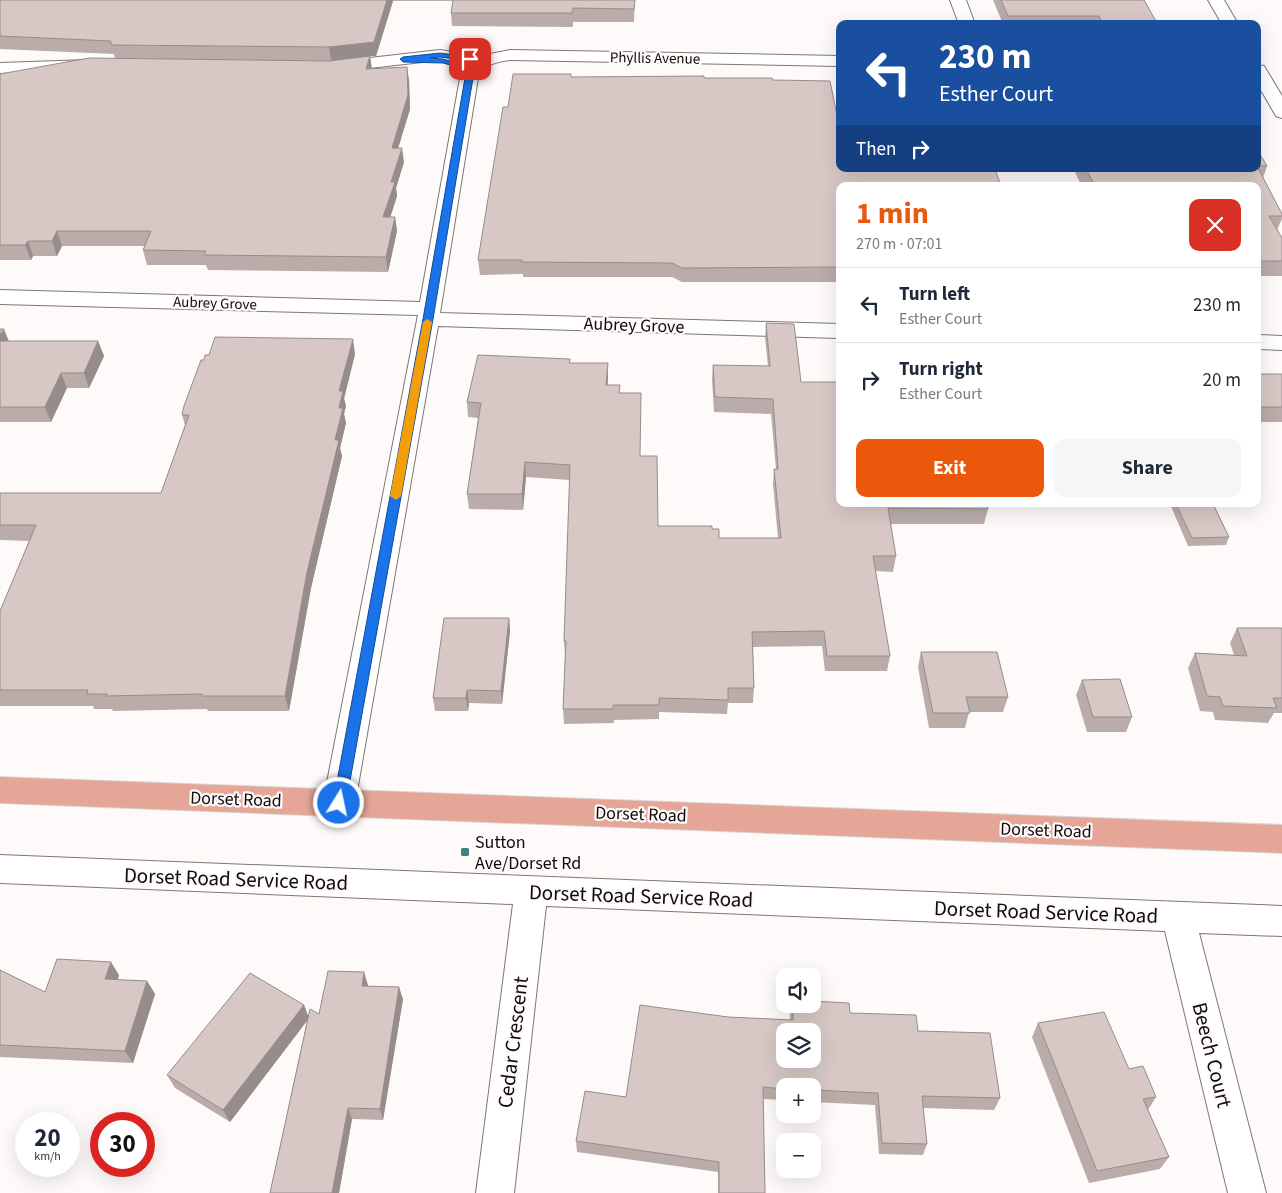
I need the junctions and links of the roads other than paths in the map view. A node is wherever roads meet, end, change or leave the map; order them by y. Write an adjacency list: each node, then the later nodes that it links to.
1 (958, 0): 3 (street)
2 (1216, 0): 4 (street)
3 (966, 20)
4 (1228, 20)
5 (836, 61): 7 (street, Phyllis Avenue)
6 (104, 65): 8 (street)
7 (478, 65): 9 (street); 13 (street)
8 (0, 68)
9 (315, 68)
10 (1261, 75): 11 (street)
11 (1282, 112)
12 (0, 297): 13 (street, Aubrey Grove)
13 (429, 314): 14 (street, Aubrey Grove); 18 (street)
14 (836, 331)
15 (1261, 342): 16 (street)
16 (1282, 343)
17 (0, 790): 18 (main road, Dorset Road)
18 (339, 803): 19 (main road, Dorset Road)
19 (1282, 839)
20 (0, 869): 21 (street, Dorset Road Service Road)
21 (531, 891): 22 (street, Dorset Road Service Road); 24 (street, Cedar Crescent)
22 (1178, 917): 23 (street, Dorset Road Service Road); 25 (street, Beech Court)
23 (1282, 921)
24 (495, 1193)
25 (1246, 1193)

